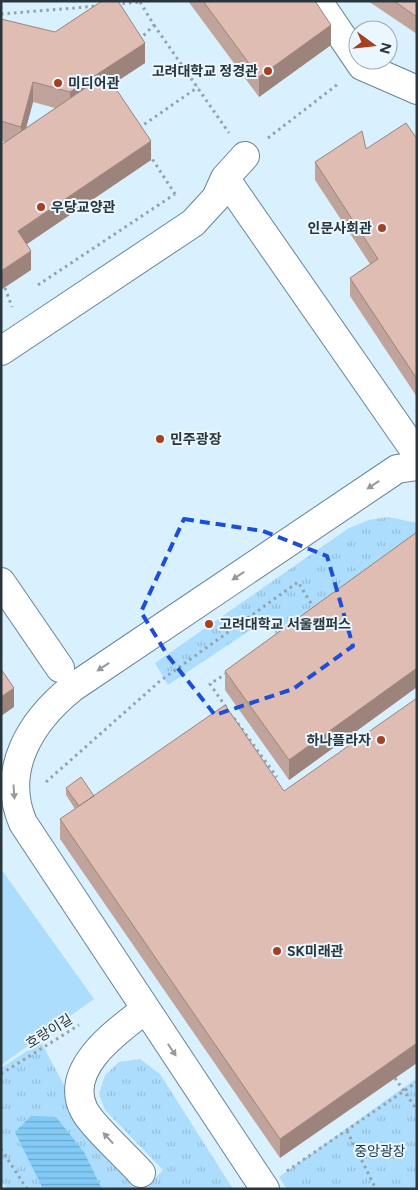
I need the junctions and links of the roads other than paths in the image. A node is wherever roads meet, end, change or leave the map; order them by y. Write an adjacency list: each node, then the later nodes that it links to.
1 (318, 1): 2 (lane)
2 (417, 90)
3 (245, 156): 4 (lane)
4 (225, 178): 5 (lane); 6 (lane)
5 (1, 351)
6 (417, 454)
7 (417, 466): 10 (lane, one-way to 10)
8 (1, 582): 9 (lane)
9 (60, 668)
10 (145, 1010): 11 (lane, one-way to 10); 12 (lane, one-way to 12)
11 (141, 1173)
12 (275, 1181)

